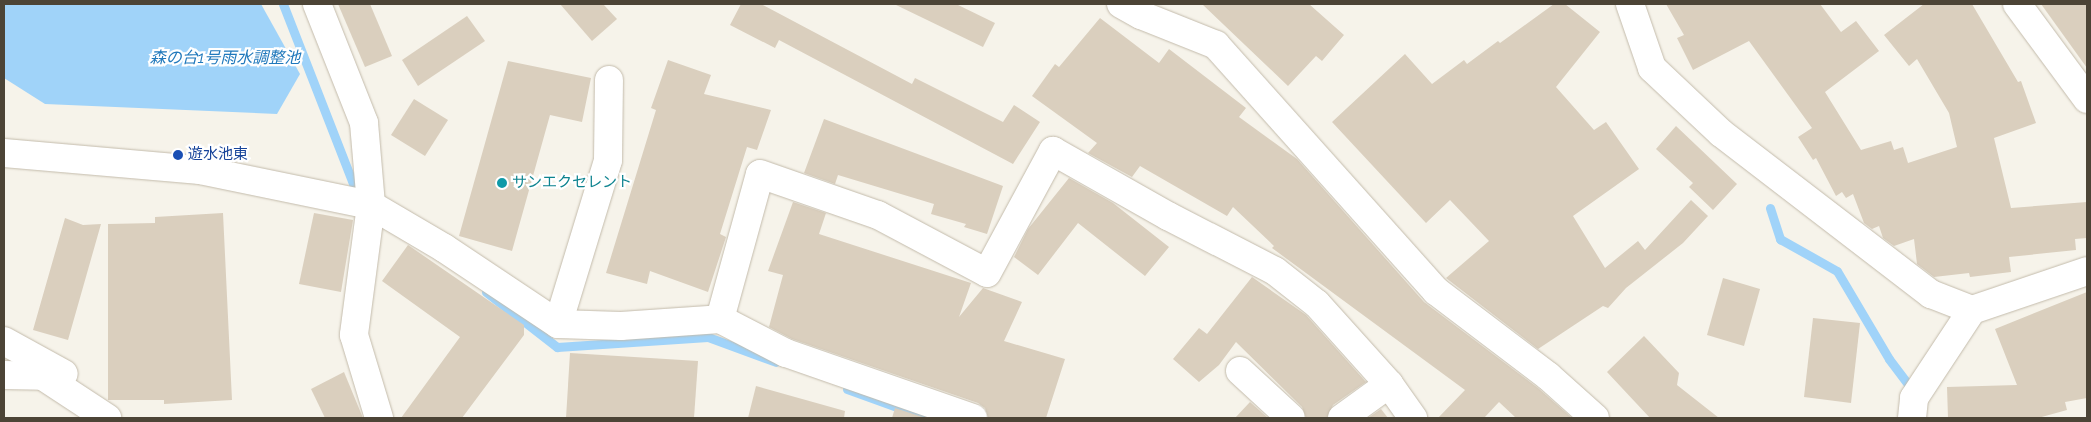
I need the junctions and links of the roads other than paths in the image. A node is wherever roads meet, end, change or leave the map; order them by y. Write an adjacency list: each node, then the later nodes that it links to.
1 (317, 4): 8 (street)
2 (1122, 4): 23 (street)
3 (1630, 4): 10 (street)
4 (2017, 4): 6 (street)
5 (609, 80): 12 (street)
6 (2087, 99)
7 (4, 153): 8 (street)
8 (371, 205): 12 (street); 18 (street)
9 (2087, 272): 10 (street)
10 (1972, 310): 24 (street)
11 (720, 318): 12 (street); 16 (street); 19 (street)
12 (558, 324)
13 (4, 340): 17 (street)
14 (1240, 371): 20 (street)
15 (4, 375): 17 (street)
16 (1388, 384): 21 (street); 22 (street)
17 (99, 412)
18 (379, 418)
19 (972, 418)
20 (1291, 418)
21 (1342, 418)
22 (1413, 418)
23 (1595, 418)
24 (1912, 418)

